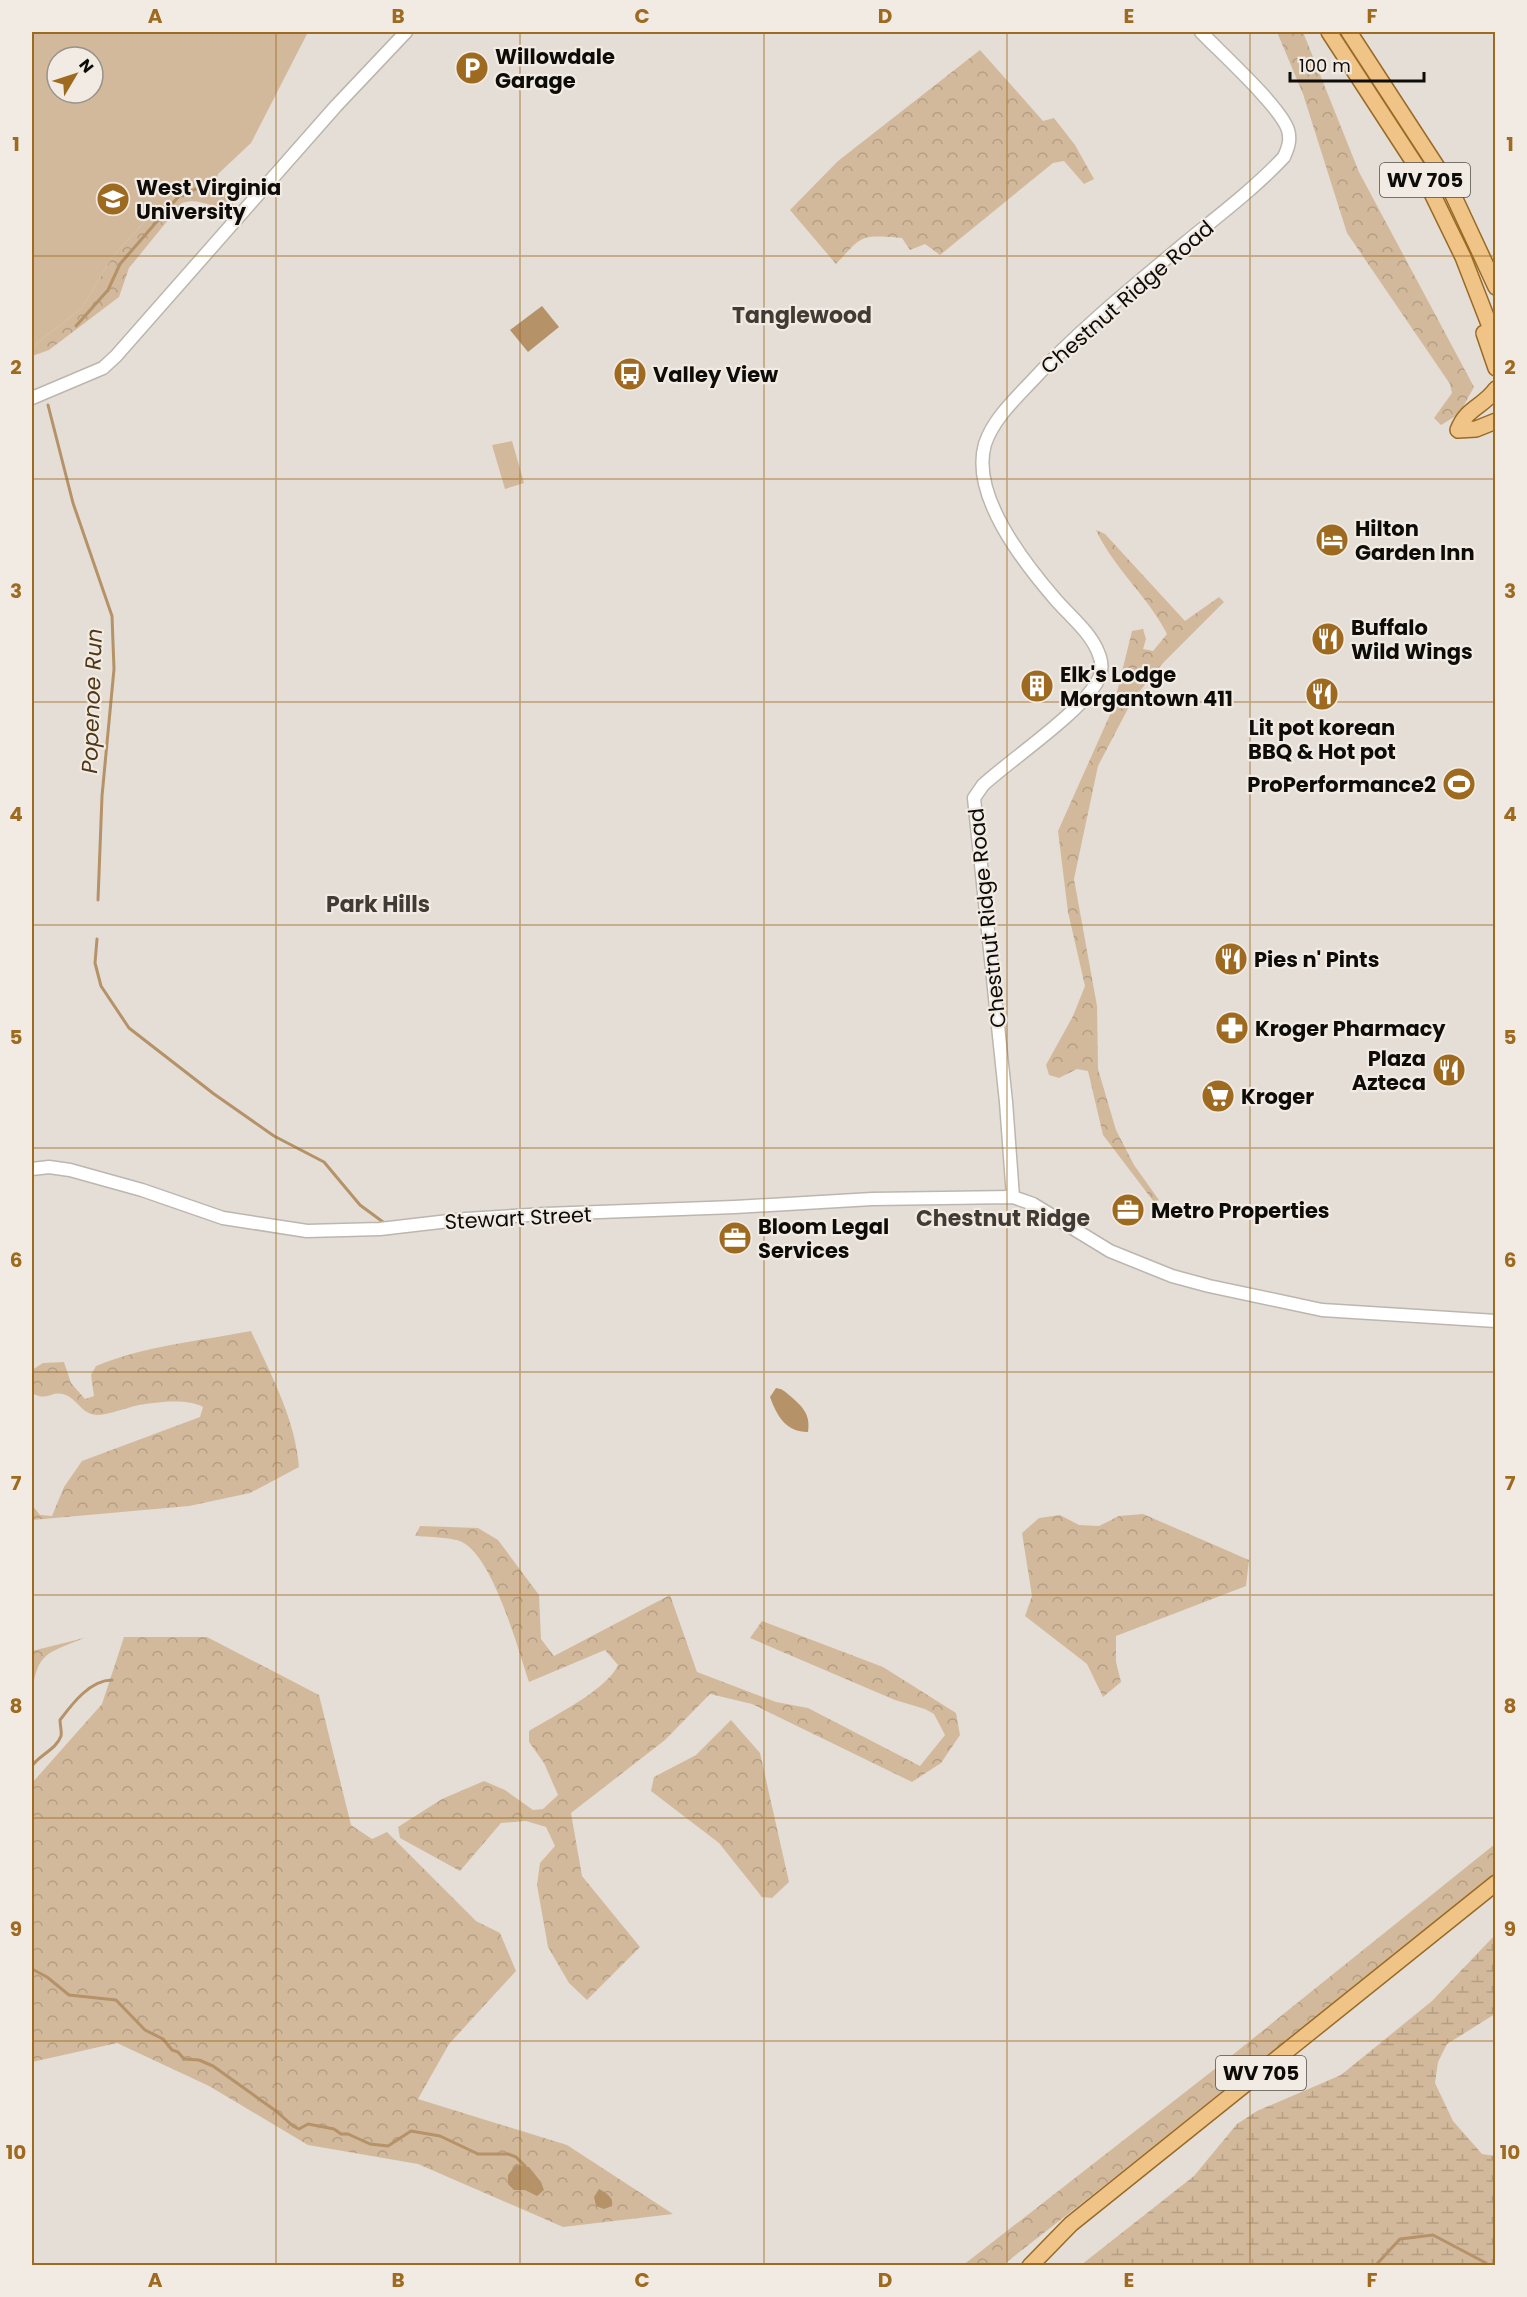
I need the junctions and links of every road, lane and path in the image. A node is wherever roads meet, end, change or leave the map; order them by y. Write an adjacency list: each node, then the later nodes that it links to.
1 (406, 32): 10 (street)
2 (1201, 32): 13 (street, Chestnut Ridge Road)
3 (1329, 32): 5 (main road, WV 705)
4 (1349, 32): 6 (main road, WV 705)
5 (1473, 280): 7 (main road, WV 705); 8 (main road)
6 (1496, 287)
7 (1496, 342)
8 (1496, 368)
9 (1496, 389): 11 (main road)
10 (32, 398)
11 (1496, 421)
12 (32, 1169): 13 (street, Stewart Street)
13 (1013, 1197): 14 (street)
14 (1496, 1321)
15 (1496, 1883): 16 (main road, WV 705)
16 (1030, 2265)

